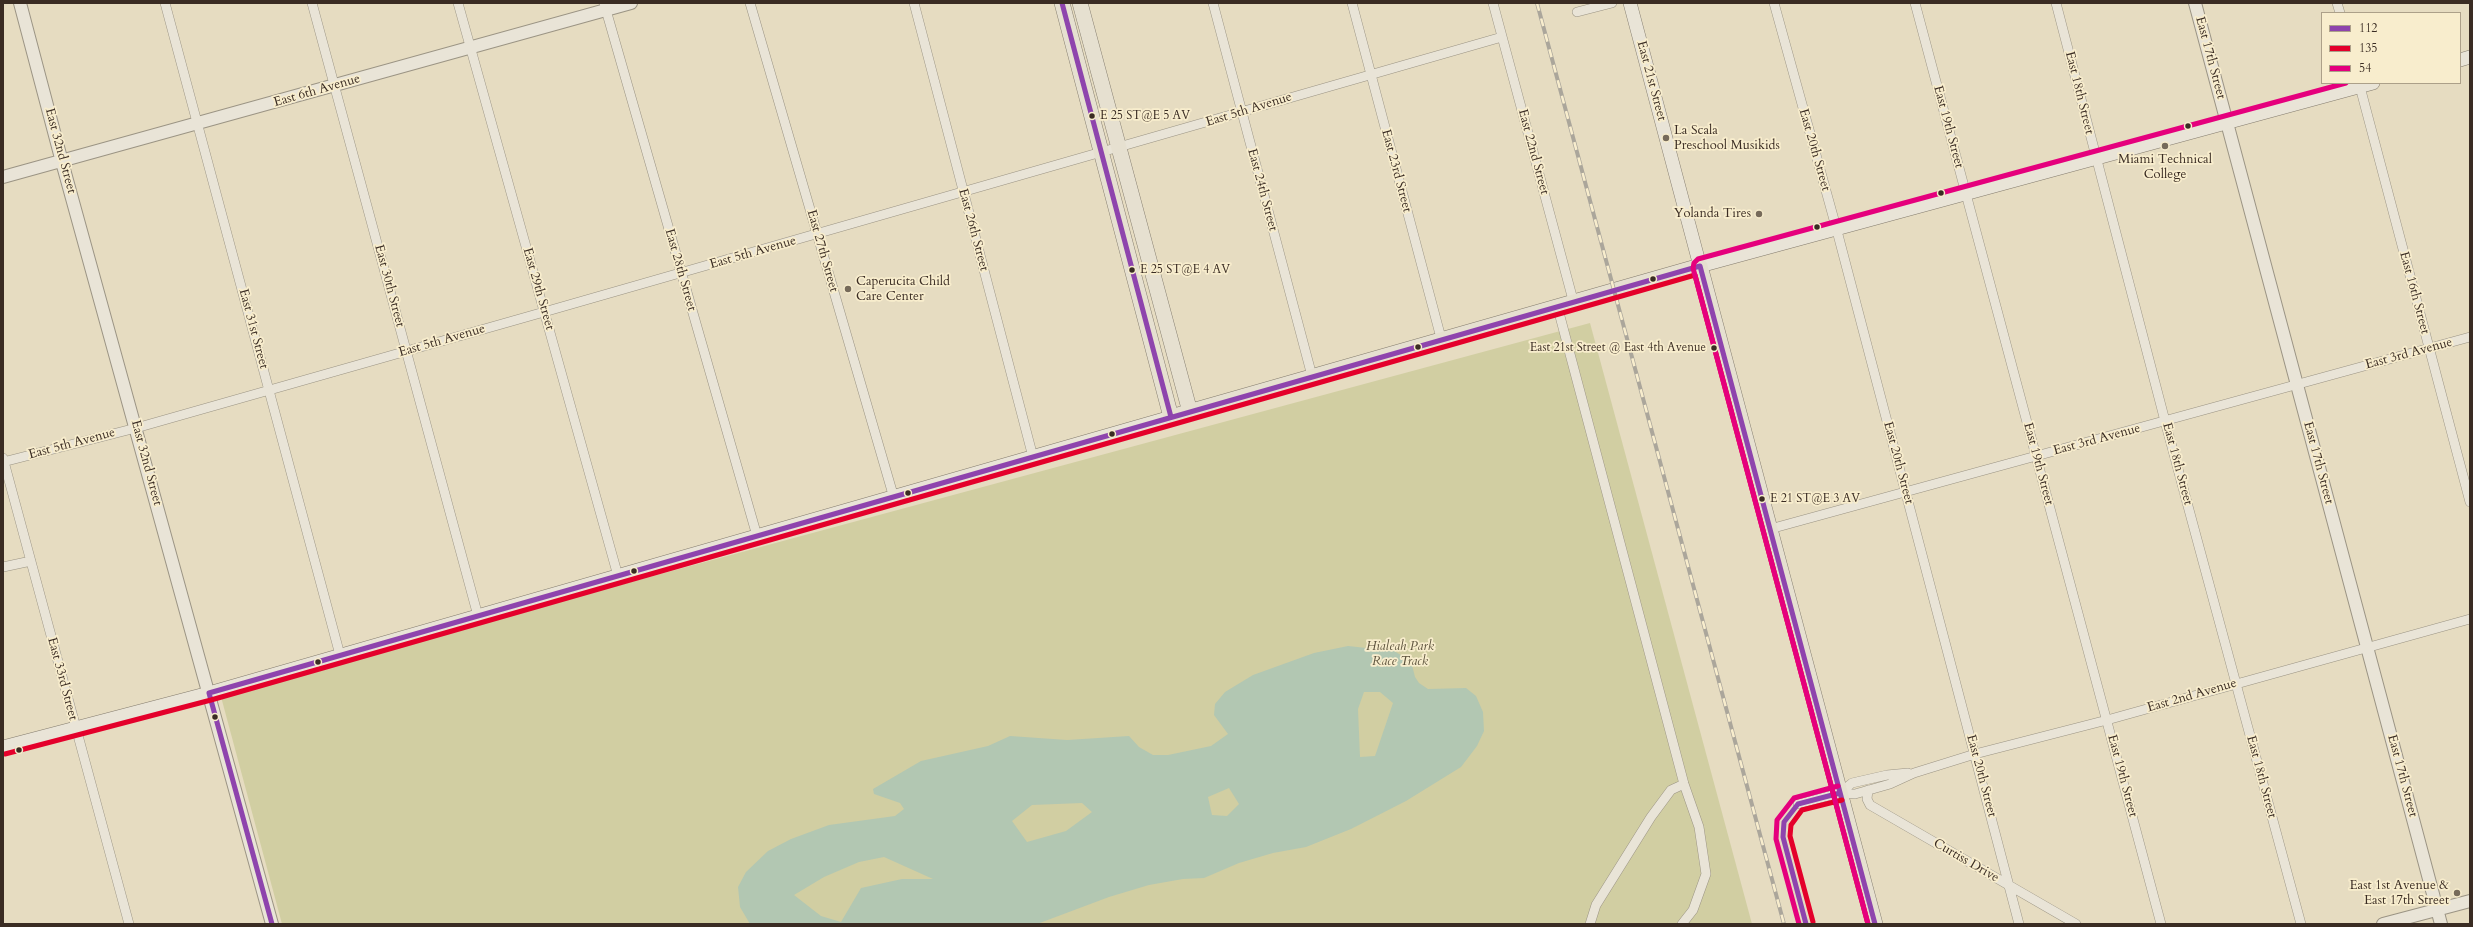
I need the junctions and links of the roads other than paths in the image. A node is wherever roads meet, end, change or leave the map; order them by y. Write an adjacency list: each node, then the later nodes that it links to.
1 (20, 3): 32 (street, East 32nd Street)
2 (166, 3): 28 (street, East 31st Street)
3 (312, 3): 25 (street, East 30th Street)
4 (458, 3): 22 (street, East 29th Street)
5 (632, 3): 19 (street, East 6th Avenue)
6 (750, 3): 37 (street, East 27th Street)
7 (914, 3): 34 (street, East 26th Street)
8 (1062, 3): 30 (main road)
9 (1080, 3): 29 (main road)
10 (1213, 3): 26 (street, East 24th Street)
11 (1352, 3): 23 (street, East 23rd Street)
12 (1493, 3): 21 (street, East 22nd Street)
13 (1612, 3): 20 (street)
14 (1630, 3): 38 (main road, East 21st Street)
15 (1774, 3): 36 (street, East 20th Street)
16 (1915, 3): 35 (street, East 19th Street)
17 (2056, 3): 31 (street, East 18th Street)
18 (2195, 3): 27 (street, East 17th Street)
19 (605, 7): 22 (street, East 6th Avenue); 39 (street, East 28th Street)
20 (1577, 12)
21 (1502, 37): 23 (street, East 5th Avenue); 40 (street, East 22nd Street)
22 (470, 49): 25 (street, East 6th Avenue); 42 (street, East 29th Street)
23 (1371, 74): 26 (street, East 5th Avenue); 44 (street, East 23rd Street)
24 (2359, 85): 27 (main road); 45 (street, East 16th Street)
25 (334, 86): 28 (street, East 6th Avenue); 46 (street, East 30th Street)
26 (1241, 113): 29 (street, East 5th Avenue); 47 (street, East 24th Street)
27 (2228, 122): 31 (main road); 48 (street, East 17th Street)
28 (198, 124): 32 (street, East 6th Avenue); 49 (street, East 31st Street)
29 (1119, 148): 30 (street, East 5th Avenue); 50 (main road)
30 (1101, 154): 34 (street, East 5th Avenue); 51 (main road)
31 (2096, 157): 35 (main road); 52 (street, East 18th Street)
32 (62, 162): 33 (street, East 6th Avenue); 53 (street, East 32nd Street)
33 (3, 177)
34 (962, 191): 37 (street, East 5th Avenue); 55 (street, East 26th Street)
35 (1965, 192): 36 (main road); 54 (street, East 19th Street)
36 (1836, 227): 38 (main road); 57 (street, East 20th Street)
37 (817, 234): 39 (street, East 5th Avenue); 58 (street, East 27th Street)
38 (1700, 266): 40 (main road); 60 (main road, East 21st Street)
39 (681, 273): 42 (street, East 5th Avenue); 61 (street, East 28th Street)
40 (1573, 300): 41 (main road)
41 (1557, 305): 44 (main road); 76 (street)
42 (544, 312): 46 (street, East 5th Avenue); 64 (street, East 29th Street)
43 (2470, 337): 45 (street, East 3rd Avenue)
44 (1441, 338): 47 (main road)
45 (2429, 349): 48 (street, East 3rd Avenue); 59 (street, East 16th Street)
46 (406, 350): 49 (street, East 5th Avenue); 65 (street, East 30th Street)
47 (1312, 376): 50 (main road)
48 (2297, 384): 52 (street, East 3rd Avenue); 67 (street, East 17th Street)
49 (270, 389): 53 (street, East 5th Avenue); 68 (street, East 31st Street)
50 (1190, 412): 51 (main road)
51 (1171, 417): 55 (main road)
52 (2165, 421): 54 (street, East 3rd Avenue); 69 (street, East 18th Street)
53 (136, 428): 56 (street, East 5th Avenue); 70 (street, East 32nd Street)
54 (2036, 456): 57 (street, East 3rd Avenue); 71 (street, East 19th Street)
55 (1033, 457): 58 (main road)
56 (3, 461): 62 (street, East 33rd Street)
57 (1905, 491): 60 (street, East 3rd Avenue); 74 (street, East 20th Street)
58 (894, 498): 61 (main road)
59 (2470, 502)
60 (1770, 529): 78 (main road, East 21st Street)
61 (757, 536): 64 (main road)
62 (31, 561): 63 (street); 72 (street, East 33rd Street)
63 (3, 567)
64 (618, 576): 65 (main road)
65 (478, 616): 68 (main road)
66 (2470, 619): 67 (street, East 2nd Avenue)
67 (2368, 646): 69 (street, East 2nd Avenue); 82 (street, East 17th Street)
68 (340, 655): 70 (main road)
69 (2236, 684): 71 (street, East 2nd Avenue); 91 (street, East 18th Street)
70 (209, 693): 72 (main road); 84 (street, East 32nd Street)
71 (2107, 720): 74 (street, East 2nd Avenue); 90 (street, East 19th Street)
72 (76, 729): 73 (main road); 83 (street, East 33rd Street)
73 (3, 747)
74 (1975, 754): 75 (street, East 2nd Avenue); 80 (street, East 20th Street)
75 (1914, 773): 77 (street, East 2nd Avenue); 78 (street, East 2nd Avenue)
76 (1684, 784): 85 (street); 86 (street)
77 (1868, 790): 78 (street, East 2nd Avenue); 80 (street, Curtiss Drive)
78 (1840, 793): 79 (street); 87 (main road, East 21st Street)
79 (1798, 804)
80 (2009, 886): 88 (street, East 20th Street); 89 (street, Curtiss Drive)
81 (2470, 901): 82 (street)
82 (2437, 910): 92 (street); 93 (street, East 17th Street)
83 (129, 924)
84 (272, 924)
85 (1590, 924)
86 (1682, 924)
87 (1876, 924)
88 (2019, 924)
89 (2076, 924)
90 (2161, 924)
91 (2301, 924)
92 (2383, 924)
93 (2441, 924)

